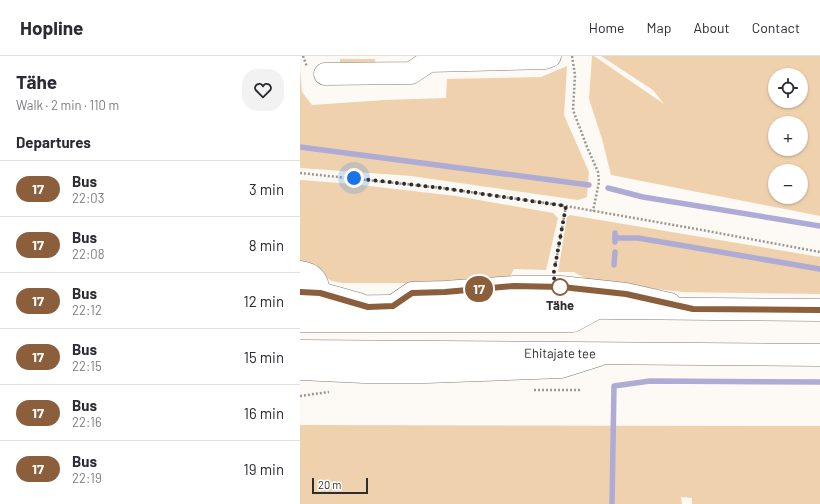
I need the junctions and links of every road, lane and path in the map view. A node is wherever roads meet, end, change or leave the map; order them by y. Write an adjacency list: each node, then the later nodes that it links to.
1 (550, 56): 3 (main road)
2 (572, 56): 6 (path)
3 (325, 74)
4 (300, 173): 5 (path)
5 (566, 206): 6 (path); 8 (path)
6 (594, 212): 7 (path)
7 (820, 252)
8 (554, 270)
9 (300, 272): 10 (main road)
10 (310, 292): 13 (main road)
11 (393, 306): 13 (main road); 14 (main road); 15 (main road)
12 (300, 307): 13 (main road)
13 (368, 307)
14 (597, 308): 15 (main road); 17 (main road)
15 (693, 309): 16 (main road)
16 (820, 310)
17 (300, 320)
18 (300, 351): 19 (main road, Ehitajate tee)
19 (603, 353): 20 (main road, Ehitajate tee); 21 (main road)
20 (820, 355)
21 (300, 369)

